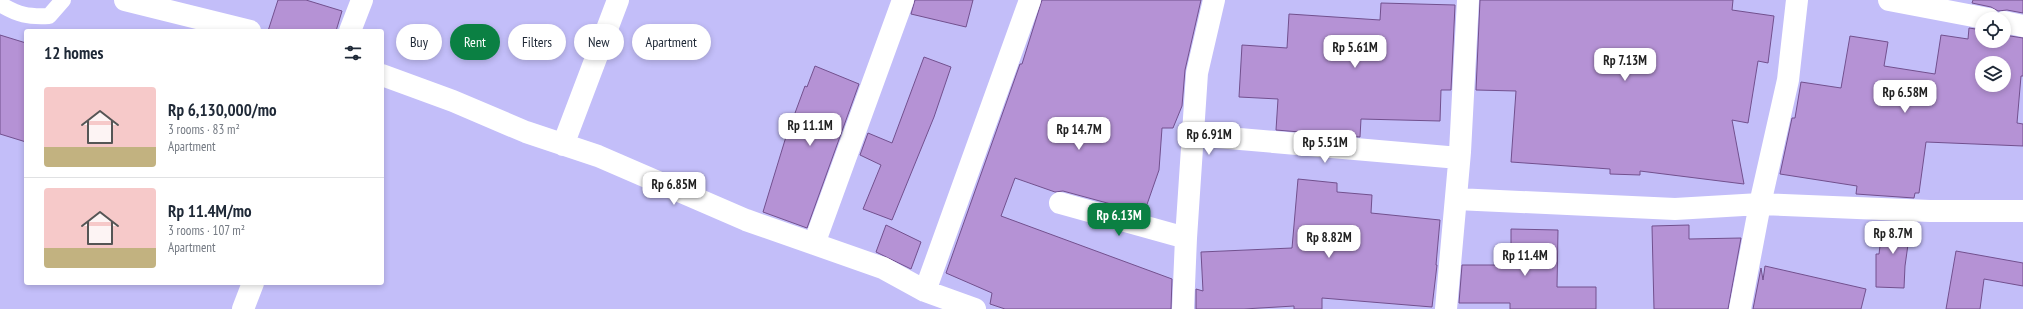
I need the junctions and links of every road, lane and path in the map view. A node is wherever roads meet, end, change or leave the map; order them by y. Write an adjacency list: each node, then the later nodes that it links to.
1 (63, 0): 11 (lane)
2 (125, 0): 15 (street)
3 (362, 0): 16 (street)
4 (618, 0): 19 (street)
5 (903, 0): 26 (street)
6 (1030, 0): 28 (street)
7 (1214, 0): 18 (street)
8 (1468, 0): 20 (street)
9 (1797, 0): 23 (street)
10 (1889, 0): 12 (street)
11 (0, 4)
12 (1975, 17)
13 (2011, 23): 14 (street)
14 (2023, 26)
15 (242, 29)
16 (351, 29)
17 (384, 75): 19 (street)
18 (1193, 135): 20 (street); 25 (street)
19 (564, 145): 26 (street)
20 (1459, 158): 21 (street)
21 (1456, 199): 23 (street); 32 (street)
22 (1060, 204): 25 (street)
23 (1760, 204): 24 (street); 33 (street)
24 (2023, 211)
25 (1186, 238): 31 (street)
26 (814, 244): 28 (street)
27 (252, 285): 29 (street)
28 (925, 291): 30 (street)
29 (243, 309)
30 (975, 309)
31 (1183, 309)
32 (1446, 309)
33 (1740, 309)

